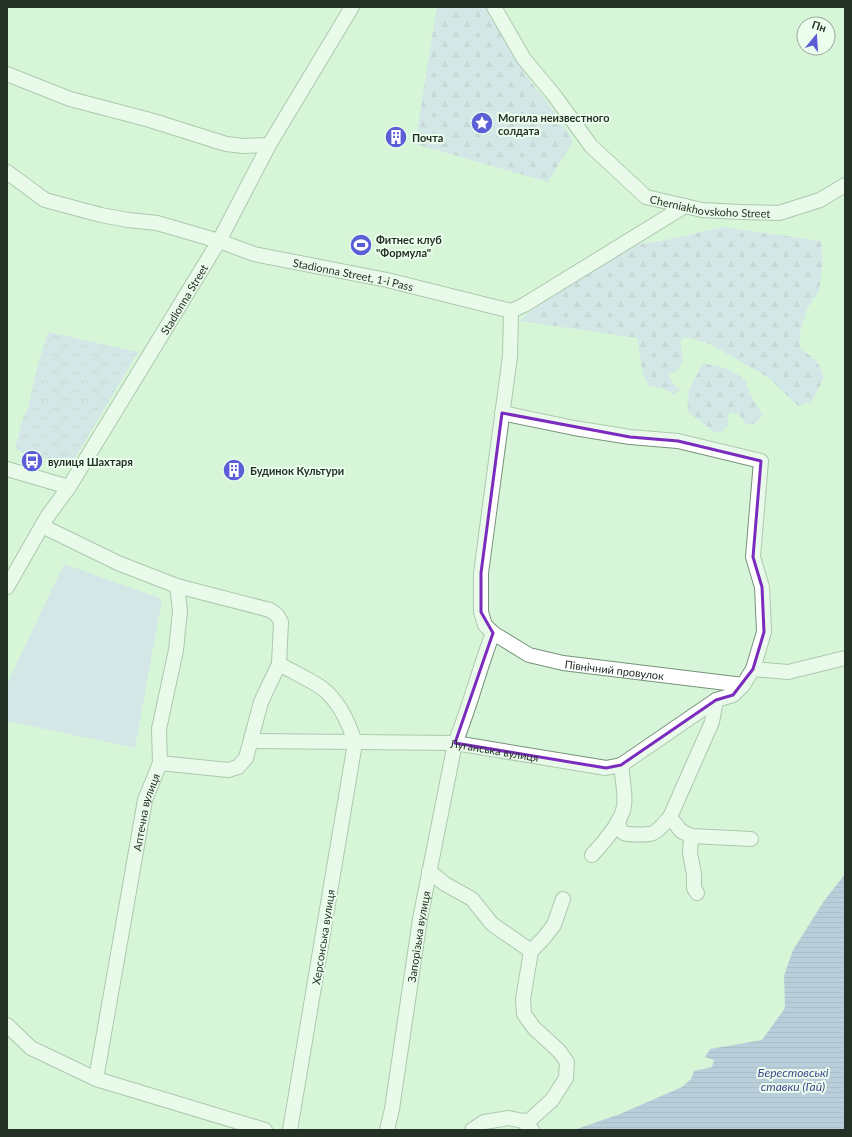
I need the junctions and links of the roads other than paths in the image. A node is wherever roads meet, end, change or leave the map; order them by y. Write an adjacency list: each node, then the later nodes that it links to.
1 (352, 7): 4 (street, Stadionna Street)
2 (494, 7): 7 (street, Cherniakhovskoho Street)
3 (7, 74): 4 (street)
4 (269, 145): 8 (street, Stadionna Street)
5 (7, 172): 8 (street, Stadionna Street, 1-i Pass)
6 (845, 185): 7 (street, Cherniakhovskoho Street)
7 (685, 206): 9 (street)
8 (219, 241): 9 (street, Stadionna Street, 1-i Pass); 12 (street, Stadionna Street)
9 (512, 311): 10 (street)
10 (502, 413): 16 (street); 19 (street)
11 (7, 469): 12 (street)
12 (69, 487): 13 (street, Stadionna Street)
13 (42, 526): 14 (street); 15 (street, Stadionna Street)
14 (177, 586): 18 (street); 25 (street, Аптечна вулиця)
15 (7, 587)
16 (493, 633): 20 (street, Північний провулок); 24 (street, Запорізька вулиця)
17 (845, 658): 19 (street)
18 (279, 664): 22 (street); 23 (street)
19 (753, 669): 20 (street)
20 (743, 685): 21 (street, Луганська вулиця)
21 (716, 700): 26 (street, Луганська вулиця); 27 (street)
22 (251, 741): 23 (street, Луганська вулиця); 25 (street)
23 (355, 743): 24 (street, Луганська вулиця); 40 (street, Херсонська вулиця)
24 (455, 744): 26 (street, Луганська вулиця); 32 (street, Запорізька вулиця)
25 (160, 763): 37 (street, Аптечна вулиця)
26 (621, 765): 28 (street)
27 (670, 817): 28 (street); 29 (street)
28 (618, 822): 31 (street)
29 (691, 836): 30 (street); 33 (street)
30 (751, 839)
31 (592, 854)
32 (429, 871): 35 (street); 41 (street, Запорізька вулиця)
33 (697, 892)
34 (563, 899): 35 (street)
35 (531, 951): 38 (street)
36 (7, 1025): 37 (street)
37 (96, 1079): 39 (street)
38 (528, 1126): 42 (street)
39 (265, 1130)
40 (290, 1130)
41 (387, 1130)
42 (472, 1130)

